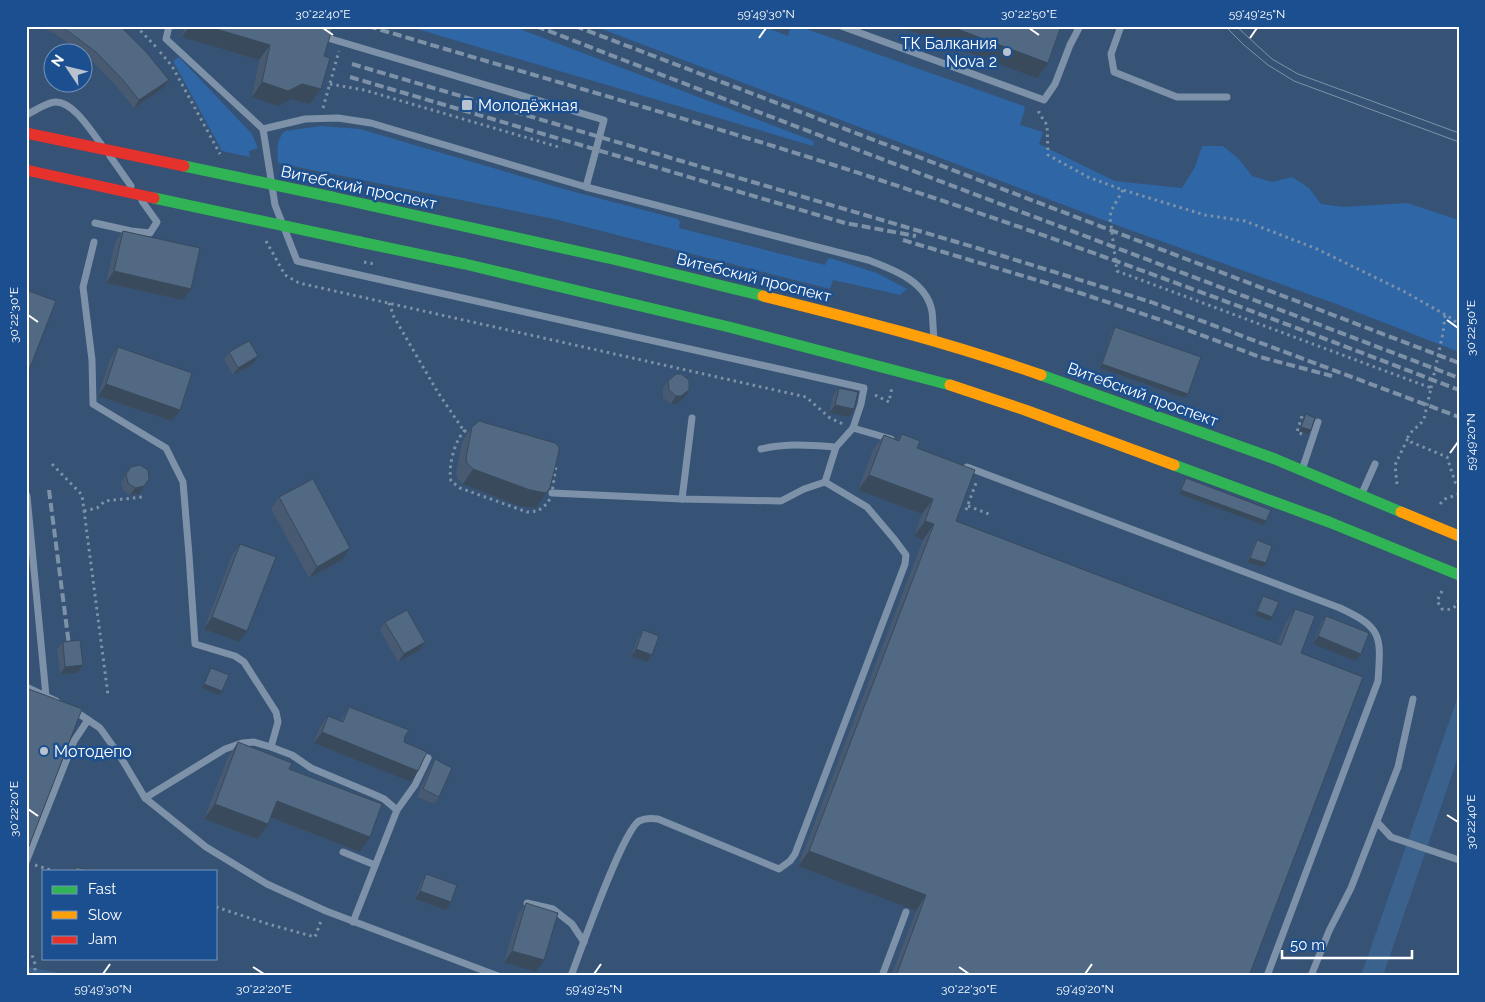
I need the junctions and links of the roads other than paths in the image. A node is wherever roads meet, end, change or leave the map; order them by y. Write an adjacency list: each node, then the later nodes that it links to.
1 (169, 26): 8 (lane)
2 (841, 26): 3 (lane)
3 (1080, 26)
4 (1121, 26): 6 (lane)
5 (315, 34): 11 (lane)
6 (1227, 97)
7 (26, 115): 12 (lane)
8 (263, 129): 11 (lane); 17 (lane)
9 (26, 133): 14 (main road, Витебский проспект, bridge)
10 (26, 170): 30 (main road, bridge)
11 (586, 187): 14 (lane)
12 (95, 223)
13 (94, 242): 35 (lane)
14 (934, 342): 23 (main road, Витебский проспект)
15 (692, 418): 28 (lane)
16 (1318, 422): 23 (lane)
17 (853, 428): 18 (lane); 19 (lane)
18 (896, 441)
19 (836, 446): 20 (lane); 24 (lane)
20 (761, 449)
21 (1375, 464): 26 (lane)
22 (961, 465): 51 (lane)
23 (1302, 470): 26 (main road, Витебский проспект)
24 (825, 482): 28 (lane); 47 (lane)
25 (552, 493): 28 (lane)
26 (1362, 494): 29 (main road, Витебский проспект)
27 (27, 496): 32 (lane)
28 (682, 499)
29 (1455, 534)
30 (1453, 572)
31 (26, 687): 32 (lane)
32 (46, 696): 34 (lane)
33 (1413, 699): 39 (lane)
34 (88, 720): 37 (lane); 42 (lane)
35 (271, 746): 37 (lane); 38 (lane)
36 (411, 751): 38 (lane)
37 (146, 798): 46 (lane)
38 (397, 810): 43 (lane)
39 (1377, 822): 41 (lane); 52 (lane)
40 (344, 852): 43 (lane)
41 (1459, 860)
42 (26, 862)
43 (375, 864): 46 (lane)
44 (527, 903): 47 (lane)
45 (906, 912): 50 (lane)
46 (353, 922): 48 (lane)
47 (584, 942): 49 (lane)
48 (498, 976)
49 (571, 976)
50 (882, 976)
51 (1267, 976)
52 (1311, 976)

